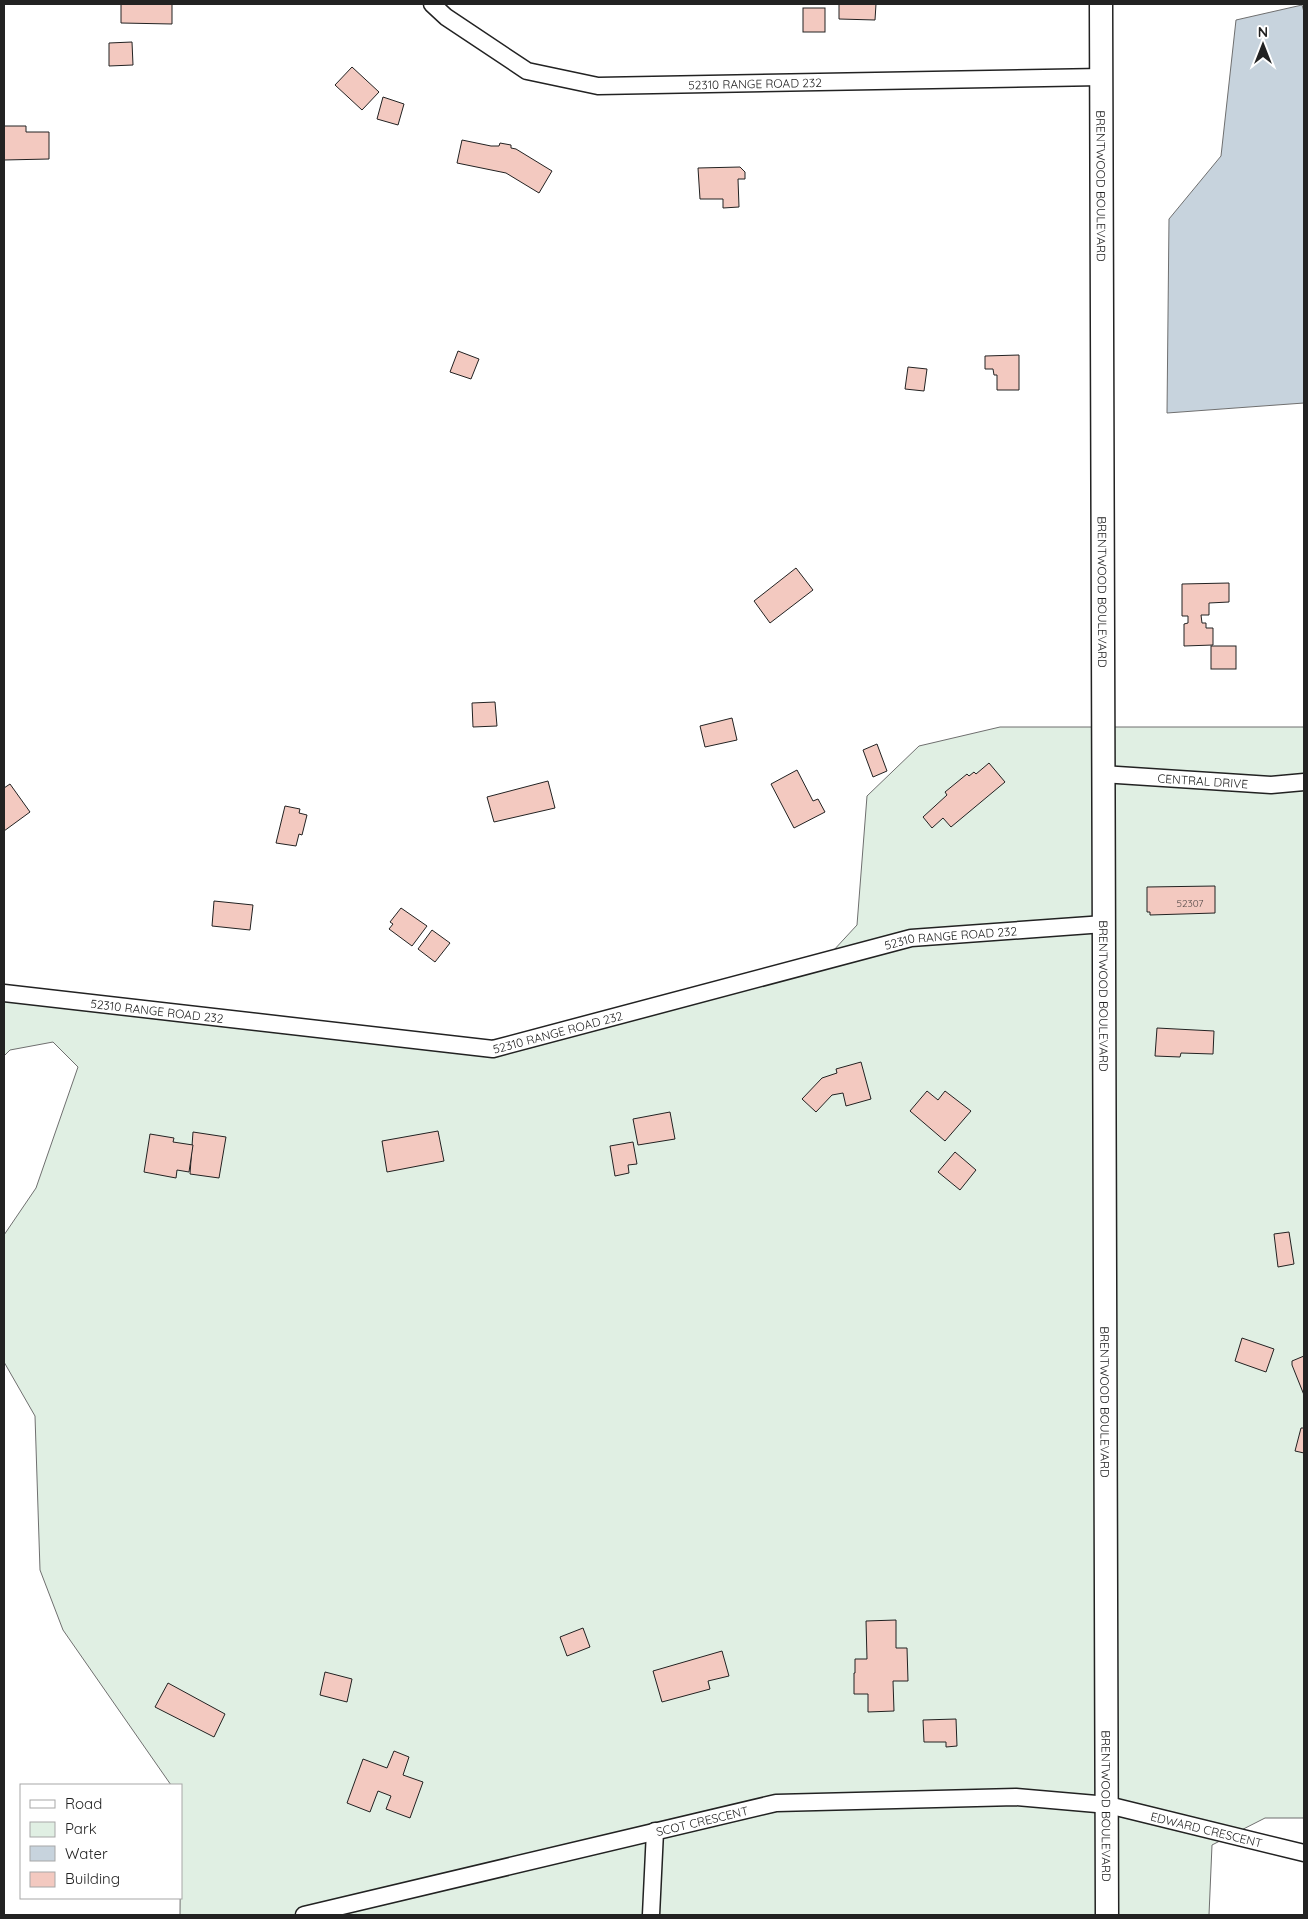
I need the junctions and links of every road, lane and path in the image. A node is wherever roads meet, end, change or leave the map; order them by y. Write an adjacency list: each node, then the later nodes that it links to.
1 (432, 4): 3 (street, 52310 RANGE ROAD 232)
2 (1101, 4): 3 (street, BRENTWOOD BOULEVARD)
3 (1101, 78): 4 (street, BRENTWOOD BOULEVARD)
4 (1102, 774): 5 (street, CENTRAL DRIVE); 6 (street, BRENTWOOD BOULEVARD)
5 (1304, 782)
6 (1104, 924): 7 (street, 52310 RANGE ROAD 232); 8 (street, BRENTWOOD BOULEVARD)
7 (4, 993)
8 (1108, 1805): 9 (street, SCOT CRESCENT); 10 (street, EDWARD CRESCENT); 13 (street, BRENTWOOD BOULEVARD)
9 (655, 1831): 11 (street, SCOT CRESCENT); 12 (street)
10 (1304, 1853)
11 (304, 1915)
12 (651, 1915)
13 (1107, 1915)

